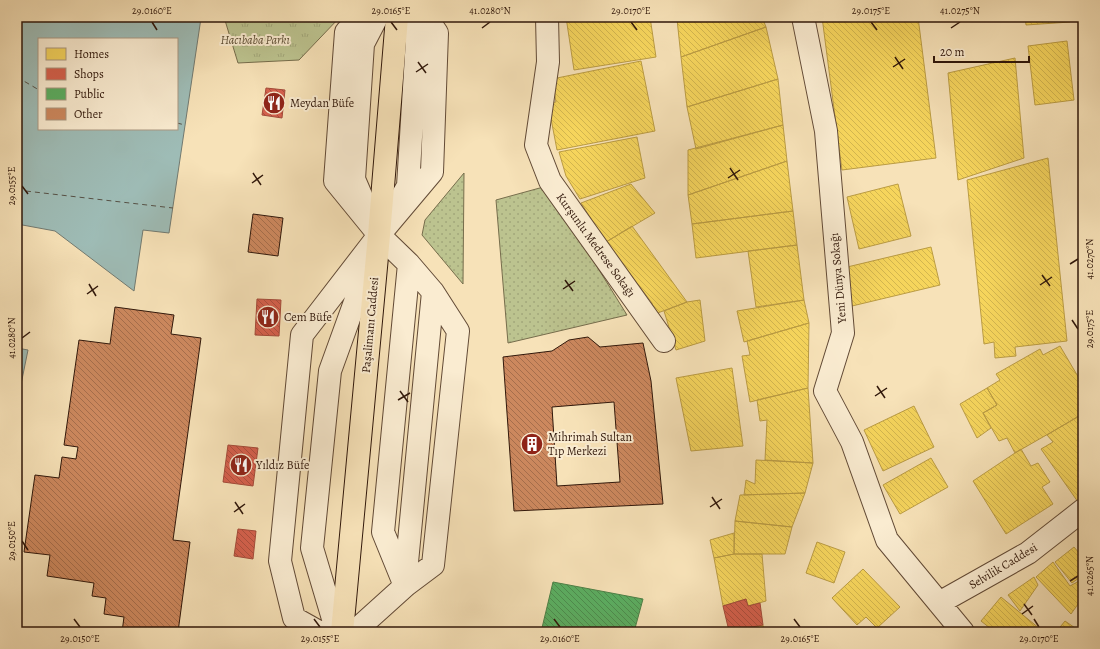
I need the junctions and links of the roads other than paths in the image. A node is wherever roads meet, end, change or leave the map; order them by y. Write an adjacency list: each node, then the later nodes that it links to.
1 (361, 17): 8 (street)
2 (378, 17): 8 (street)
3 (397, 17): 8 (main road, Paşalimanı Caddesi)
4 (410, 17): 8 (street)
5 (426, 17): 8 (street)
6 (546, 17): 10 (street, Kurşunlu Medrese Sokağı)
7 (803, 17): 13 (street, Yeni Dünya Sokağı)
8 (379, 235): 9 (street); 14 (street); 15 (street); 16 (main road, Paşalimanı Caddesi)
9 (409, 264): 12 (street); 12 (street)
10 (664, 341)
11 (1083, 510): 13 (street, Selvilik Caddesi)
12 (405, 586): 17 (street)
13 (939, 604): 18 (street, Yeni Dünya Sokağı)
14 (319, 632)
15 (337, 632)
16 (342, 632)
17 (354, 632)
18 (963, 632)

